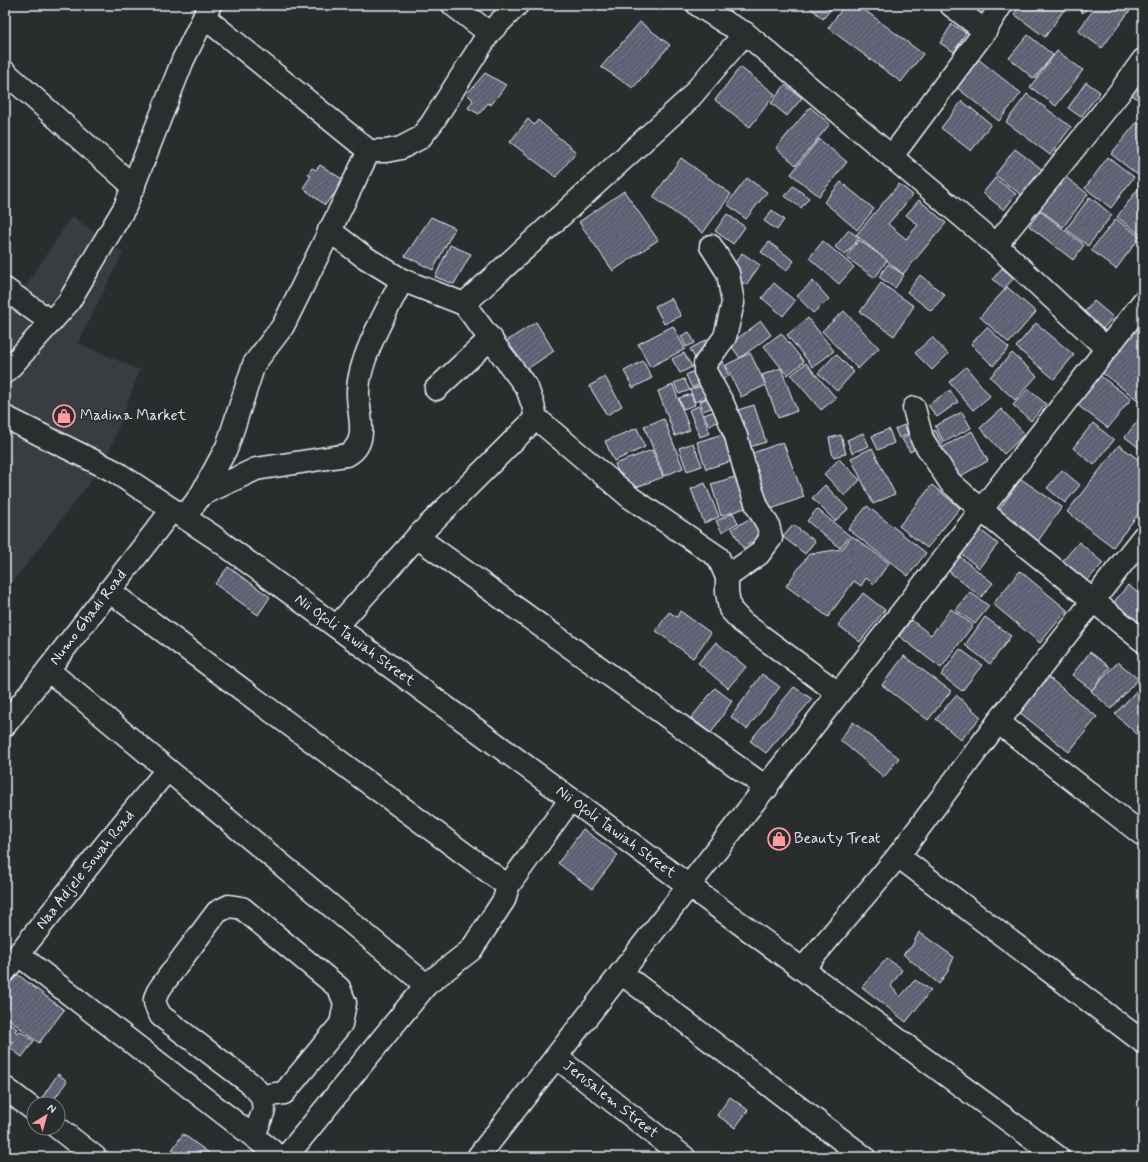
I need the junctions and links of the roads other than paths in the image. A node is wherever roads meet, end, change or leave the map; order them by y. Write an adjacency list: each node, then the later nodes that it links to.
1 (453, 5): 8 (street)
2 (517, 5): 8 (street)
3 (698, 5): 9 (street)
4 (951, 5): 7 (street)
5 (1002, 5): 7 (street)
6 (207, 11): 12 (street); 14 (street)
7 (986, 30): 13 (street)
8 (489, 33): 12 (street)
9 (745, 33): 13 (street); 21 (street)
10 (1143, 60): 16 (street)
11 (5, 72): 14 (street)
12 (369, 150): 15 (street, Numo Gbadi Road)
13 (892, 156): 16 (street)
14 (134, 187): 22 (street)
15 (329, 230): 18 (street); 30 (street, Numo Gbadi Road)
16 (996, 245): 24 (street)
17 (712, 246): 35 (street)
18 (402, 280): 21 (street); 30 (street)
19 (5, 290): 22 (street)
20 (1143, 302): 24 (street)
21 (464, 304): 23 (street)
22 (51, 322): 25 (street)
23 (491, 338): 26 (street); 29 (street)
24 (1108, 349): 31 (street)
25 (5, 373)
26 (436, 390)
27 (914, 408): 31 (street)
28 (5, 417): 32 (street, Nii Ofoli Tawiah Street)
29 (536, 418): 33 (street); 35 (street)
30 (201, 495): 32 (street, Numo Gbadi Road)
31 (980, 509): 37 (street); 41 (street)
32 (178, 514): 36 (street, Numo Gbadi Road); 38 (street, Nii Ofoli Tawiah Street)
33 (416, 537): 38 (street); 45 (street)
34 (1143, 537): 37 (street)
35 (727, 577): 41 (street)
36 (109, 591): 40 (street, Numo Gbadi Road); 50 (street)
37 (1092, 601): 39 (street); 42 (street)
38 (337, 626): 46 (street, Nii Ofoli Tawiah Street)
39 (1143, 641)
40 (48, 670): 43 (street, Numo Gbadi Road); 44 (street)
41 (838, 693): 45 (street)
42 (998, 722): 47 (street); 48 (street)
43 (5, 725)
44 (167, 770): 51 (street, Naa Adjele Sowah Road); 54 (street)
45 (767, 788): 49 (street)
46 (571, 799): 49 (street, Nii Ofoli Tawiah Street); 50 (street)
47 (1143, 835)
48 (898, 856): 52 (street); 55 (street)
49 (690, 885): 52 (street, Nii Ofoli Tawiah Street); 53 (street)
50 (508, 886): 54 (street)
51 (12, 963): 61 (street)
52 (803, 969): 68 (street, Nii Ofoli Tawiah Street)
53 (621, 973): 56 (street); 67 (street)
54 (426, 985): 65 (street)
55 (1143, 1042)
56 (556, 1057): 62 (street); 66 (street, Jerusalem Street)
57 (5, 1088): 59 (street)
58 (262, 1096): 58 (street); 61 (street)
59 (26, 1104)
60 (66, 1134): 63 (street)
61 (254, 1136): 64 (street)
62 (480, 1156)
63 (95, 1157)
64 (280, 1157)
65 (286, 1157)
66 (684, 1157)
67 (864, 1157)
68 (1058, 1157)

